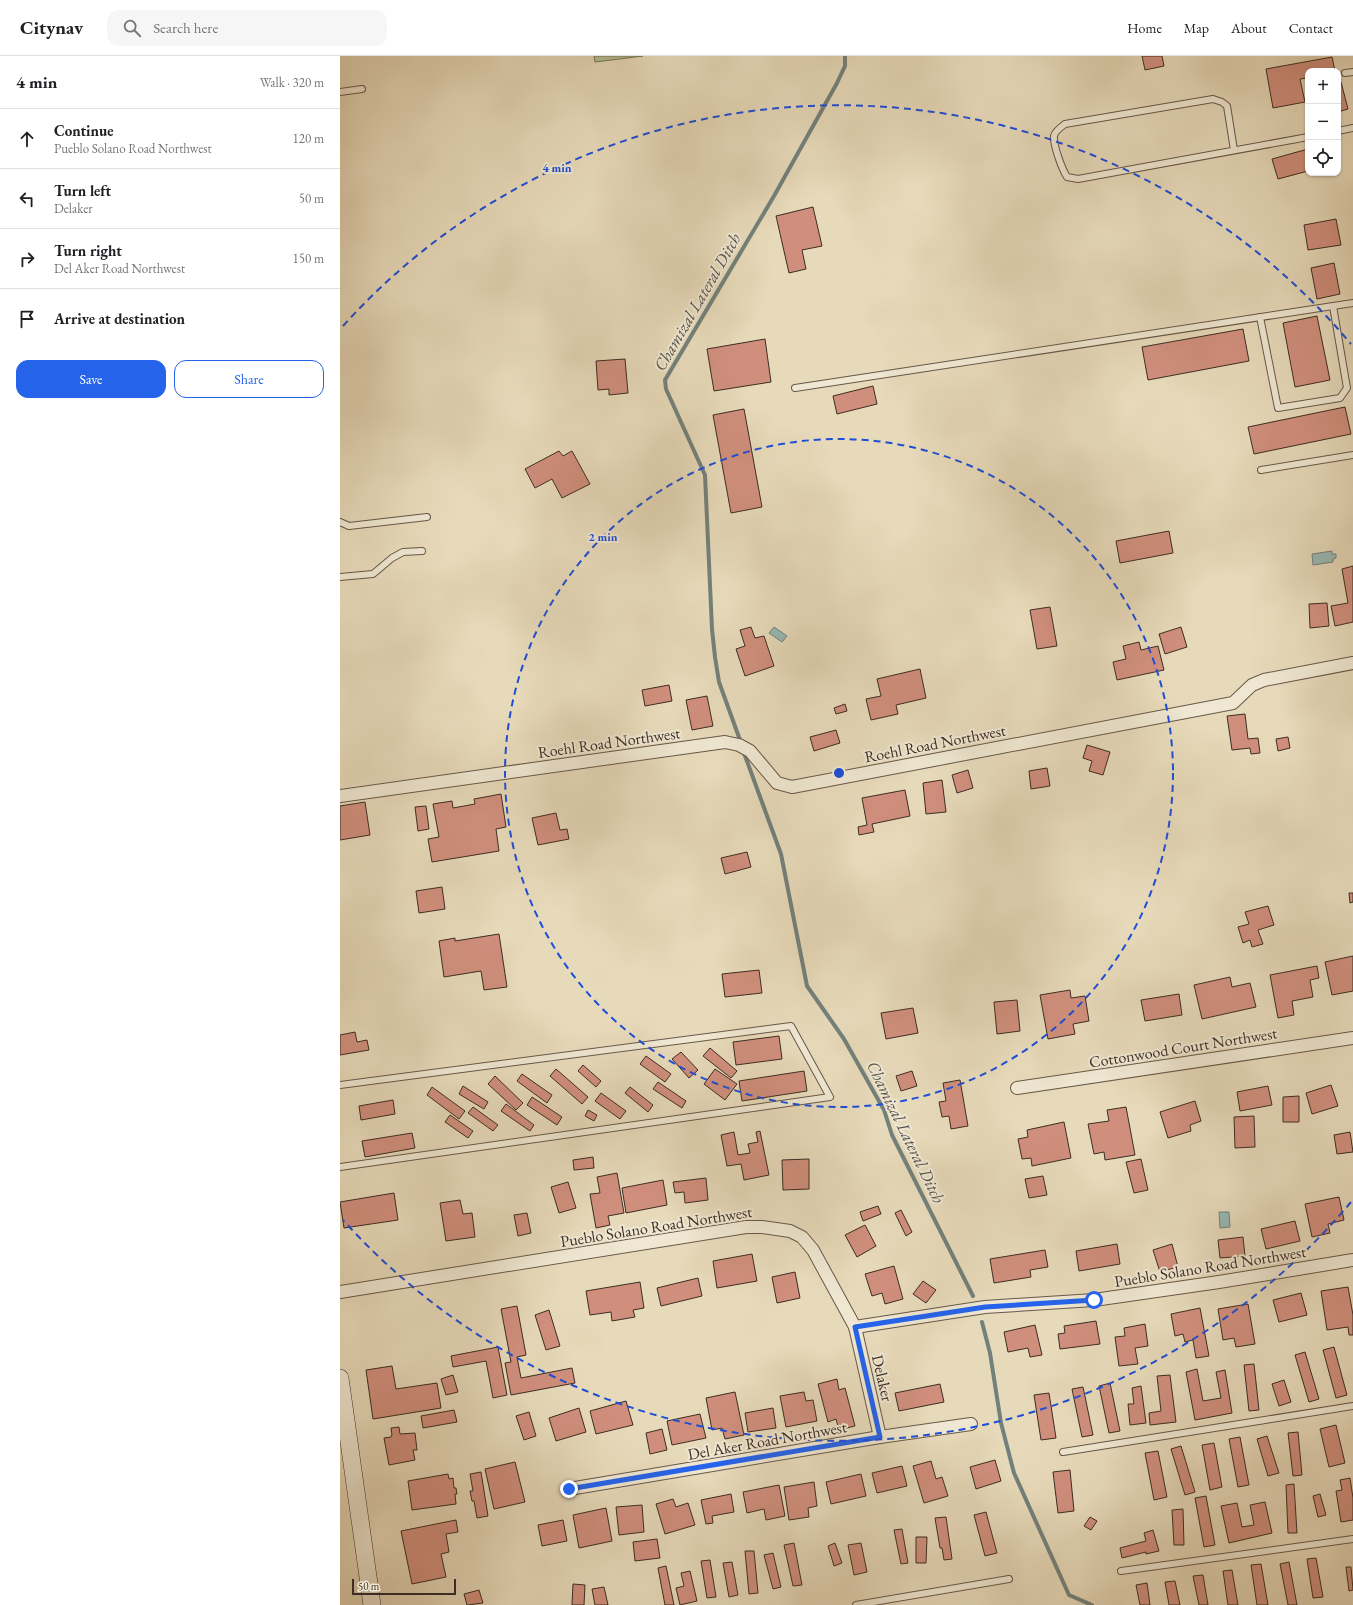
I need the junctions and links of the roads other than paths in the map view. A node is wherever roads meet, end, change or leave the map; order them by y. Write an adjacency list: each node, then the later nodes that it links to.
1 (1353, 72): 2 (lane)
2 (1345, 73)
3 (362, 89): 4 (lane)
4 (340, 92)
5 (1353, 128): 6 (lane)
6 (1341, 130)
7 (1305, 138): 8 (lane)
8 (1234, 150): 8 (lane)
9 (1353, 303): 10 (lane)
10 (1333, 306): 11 (lane); 11 (lane)
11 (1260, 317): 12 (lane)
12 (795, 388)
13 (1353, 455): 14 (lane)
14 (1261, 470)
15 (428, 517): 16 (lane)
16 (340, 522)
17 (422, 550): 18 (lane)
18 (340, 577)
19 (1353, 663): 20 (street, Roehl Road Northwest)
20 (340, 796)
21 (1353, 1038): 23 (street, Cottonwood Court Northwest)
22 (340, 1086): 24 (lane)
23 (1017, 1088)
24 (340, 1168)
25 (1353, 1260): 27 (street, Pueblo Solano Road Northwest)
26 (340, 1292): 27 (street, Pueblo Solano Road Northwest)
27 (855, 1327): 31 (street, Delaker)
28 (340, 1378): 37 (main road)
29 (1353, 1406): 32 (lane)
30 (971, 1424): 31 (street, Del Aker Road Northwest)
31 (880, 1437): 33 (street, Del Aker Road Northwest)
32 (1063, 1452)
33 (569, 1489)
34 (1353, 1539): 35 (lane)
35 (1121, 1571)
36 (1009, 1579): 38 (lane)
37 (372, 1605)
38 (856, 1605)

